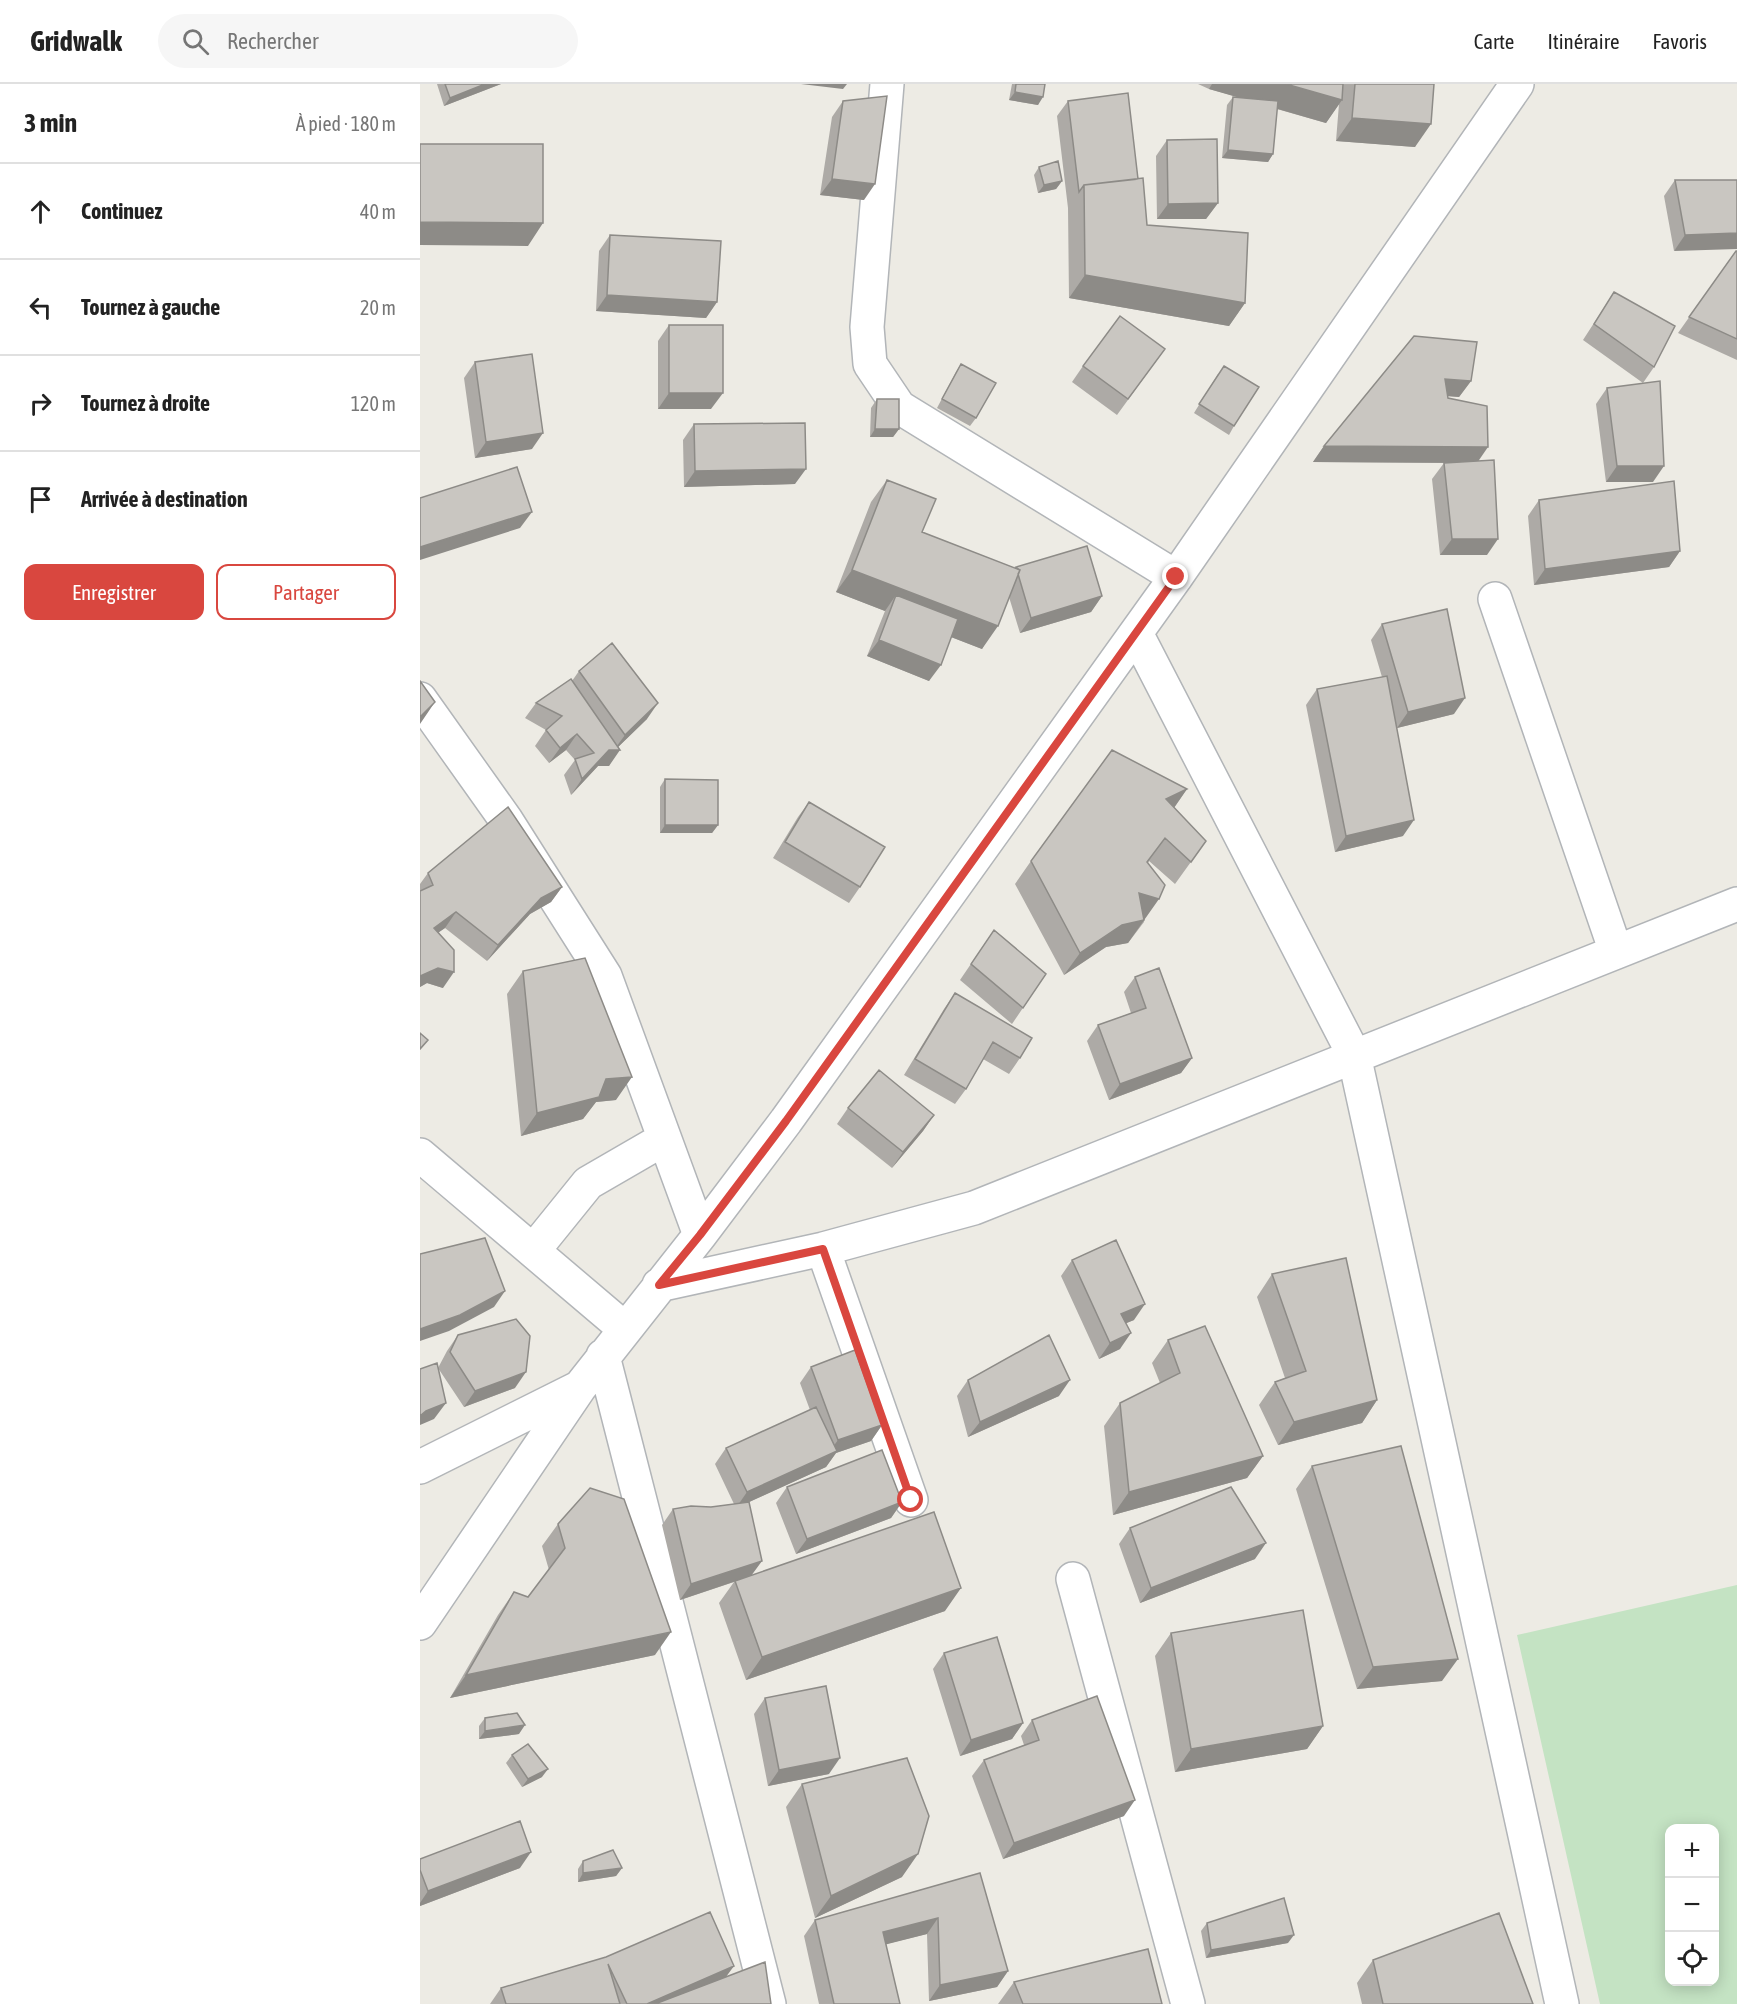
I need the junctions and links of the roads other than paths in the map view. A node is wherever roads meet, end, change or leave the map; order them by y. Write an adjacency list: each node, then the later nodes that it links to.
1 (887, 84): 3 (street)
2 (1517, 84): 3 (street)
3 (1176, 577): 5 (street)
4 (1494, 599): 8 (street)
5 (1136, 633): 9 (street); 12 (street)
6 (420, 699): 10 (street)
7 (1737, 904): 8 (street)
8 (1616, 952): 9 (street)
9 (1354, 1055): 13 (street); 25 (street)
10 (664, 1139): 12 (street); 14 (street)
11 (420, 1155): 14 (street)
12 (700, 1235): 15 (street)
13 (823, 1249): 15 (street); 20 (street)
14 (533, 1251): 16 (street)
15 (659, 1285): 16 (street)
16 (626, 1329): 17 (street)
17 (603, 1356): 18 (street); 23 (street)
18 (580, 1387): 19 (street); 22 (street)
19 (420, 1467)
20 (911, 1500)
21 (1073, 1579): 24 (street)
22 (420, 1623)
23 (769, 2004)
24 (1188, 2004)
25 (1562, 2004)

